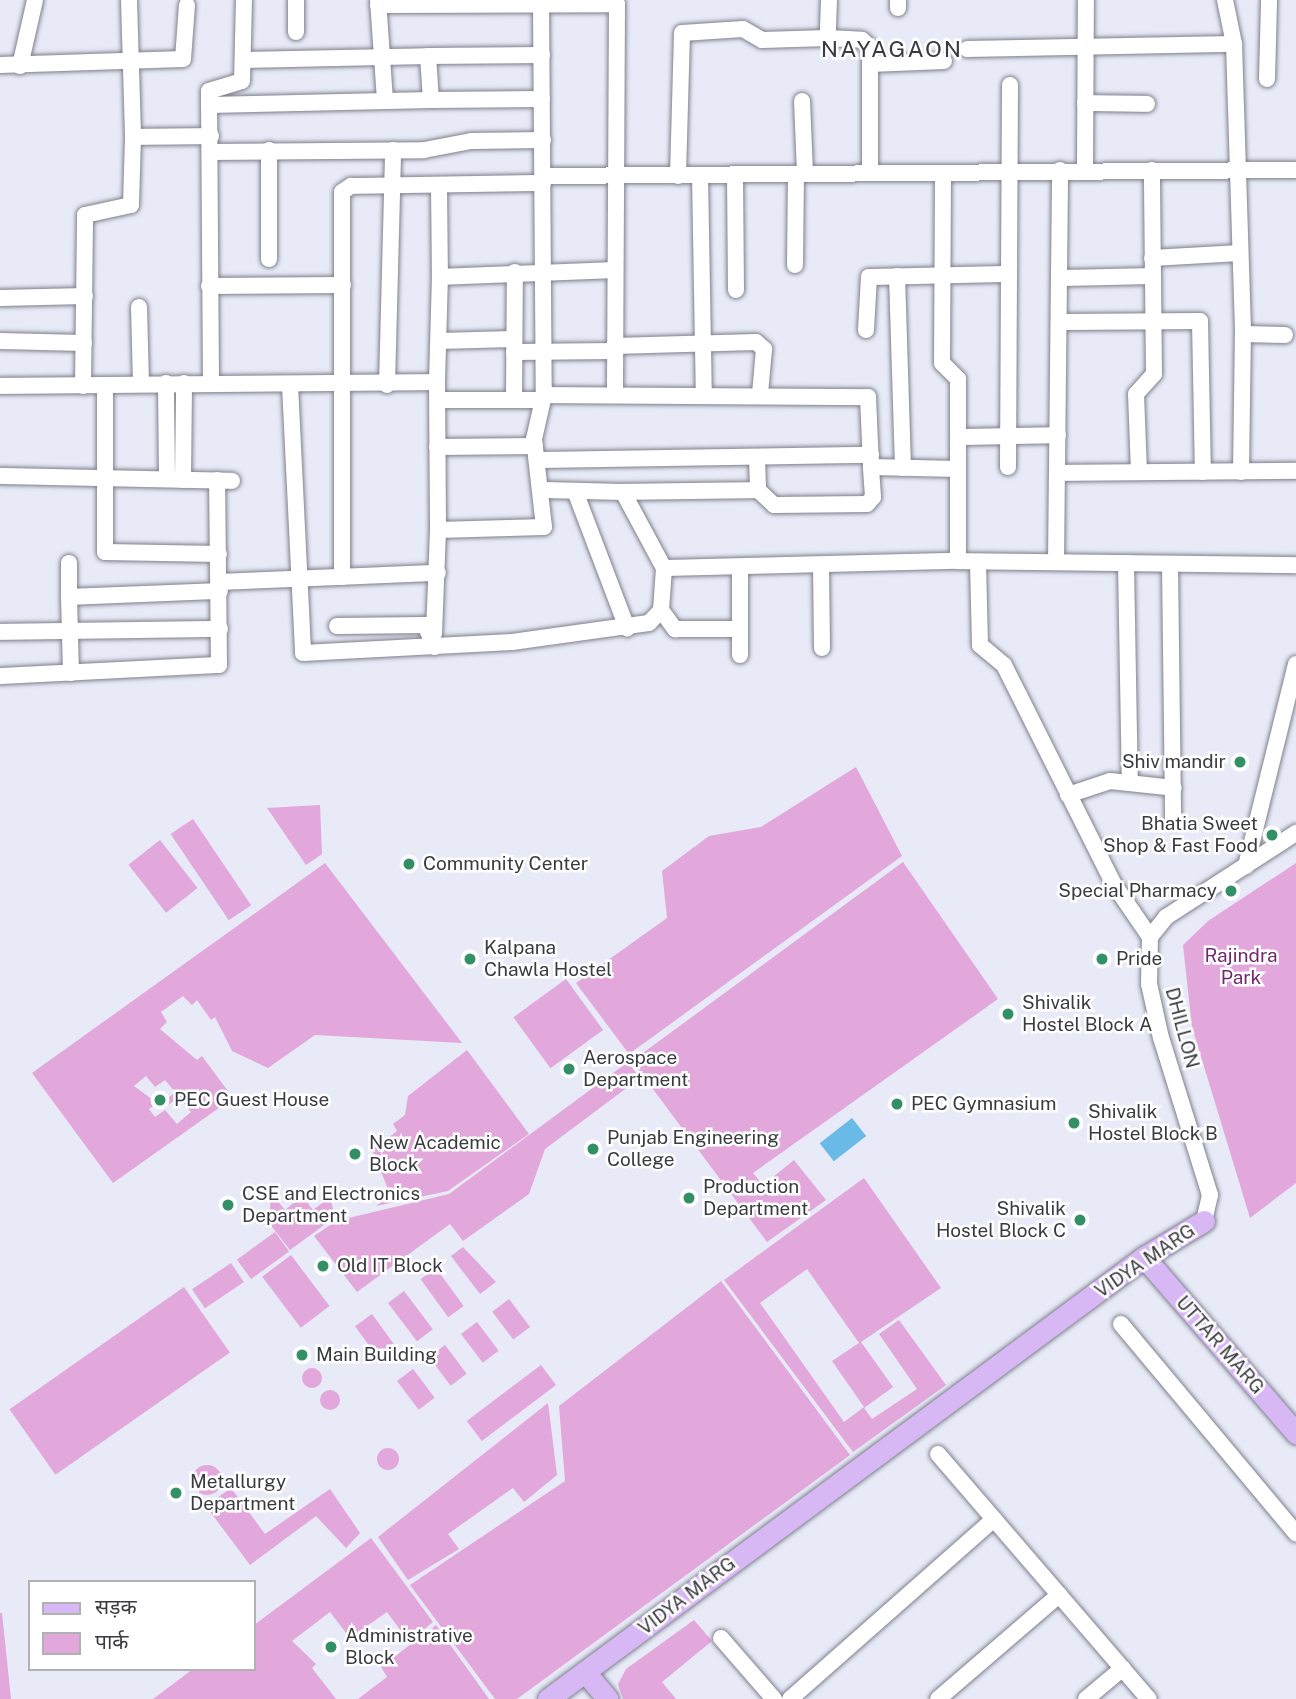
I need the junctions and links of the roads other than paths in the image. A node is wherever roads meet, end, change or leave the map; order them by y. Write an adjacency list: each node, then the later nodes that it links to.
1 (35, 0): 26 (street)
2 (129, 0): 22 (street)
3 (244, 0): 21 (street)
4 (296, 0): 13 (street)
5 (829, 0): 14 (street)
6 (1086, 0): 16 (street)
7 (1225, 0): 15 (street)
8 (1269, 0): 27 (street)
9 (617, 2): 11 (street); 52 (street)
10 (378, 3): 11 (street); 20 (street)
11 (541, 3): 18 (street)
12 (187, 5): 22 (street)
13 (296, 32)
14 (828, 38): 24 (street); 53 (street)
15 (1234, 44): 16 (street); 45 (street)
16 (1084, 46): 17 (street); 33 (street)
17 (967, 49)
18 (542, 55): 19 (street); 29 (street)
19 (428, 56): 20 (street); 30 (street)
20 (380, 57): 21 (street); 31 (street)
21 (243, 60): 35 (street)
22 (130, 61): 26 (street); 36 (street)
23 (944, 61): 24 (street)
24 (870, 64): 46 (street)
25 (0, 65): 26 (street)
26 (20, 66)
27 (1267, 79)
28 (1010, 85): 48 (street)
29 (542, 99): 30 (street); 37 (street)
30 (431, 100): 31 (street)
31 (385, 101): 35 (street)
32 (802, 101): 49 (street)
33 (1085, 103): 34 (street); 42 (street)
34 (1147, 104)
35 (209, 105): 38 (street)
36 (133, 137): 38 (street); 73 (street)
37 (543, 140): 40 (street); 54 (street)
38 (211, 144): 39 (street); 71 (street)
39 (269, 150): 40 (street); 59 (street)
40 (393, 150): 55 (street)
41 (1060, 170): 42 (street); 48 (street); 69 (street)
42 (1085, 170): 43 (street)
43 (1152, 170): 45 (street); 58 (street)
44 (1296, 170): 45 (street)
45 (1238, 171): 57 (street)
46 (870, 173): 47 (street); 49 (street)
47 (943, 173): 48 (street); 64 (street)
48 (1007, 173): 65 (street)
49 (800, 174): 51 (street); 60 (street)
50 (700, 175): 51 (street); 53 (street); 84 (street)
51 (734, 175): 72 (street)
52 (615, 176): 53 (street); 54 (street); 61 (street)
53 (678, 176)
54 (544, 179): 56 (street); 63 (street)
55 (394, 185): 56 (street); 70 (street); 93 (street)
56 (439, 186): 66 (street)
57 (1240, 253): 58 (street); 79 (street)
58 (1152, 258): 68 (street)
59 (269, 259)
60 (794, 265)
61 (614, 270): 63 (street); 87 (street)
62 (515, 272): 63 (street); 66 (street); 85 (street)
63 (544, 272): 86 (street)
64 (944, 274): 65 (street); 67 (street); 107 (street)
65 (1006, 274): 106 (street)
66 (440, 276): 82 (street)
67 (897, 276): 78 (street); 113 (street)
68 (1153, 276): 69 (street); 76 (street)
69 (1063, 278): 77 (street)
70 (343, 285): 71 (street); 98 (street)
71 (209, 286): 91 (street)
72 (736, 290)
73 (85, 296): 74 (street); 83 (street)
74 (0, 298)
75 (139, 307): 92 (street)
76 (1154, 321): 77 (street); 116 (street); 117 (street)
77 (1063, 322): 105 (street)
78 (866, 330)
79 (1243, 334): 80 (street); 118 (street)
80 (1284, 335)
81 (0, 341): 83 (street)
82 (439, 341): 85 (street); 88 (street)
83 (84, 343): 96 (street)
84 (701, 344): 87 (street); 99 (street); 100 (street)
85 (514, 345): 86 (street); 104 (street)
86 (544, 349): 87 (street); 102 (street)
87 (615, 349): 101 (street)
88 (437, 382): 93 (street); 103 (street)
89 (166, 383): 90 (street); 92 (street); 122 (street)
90 (184, 383): 91 (street); 122 (street)
91 (211, 383): 94 (street)
92 (141, 384): 97 (street)
93 (387, 384): 98 (street)
94 (290, 385): 98 (street); 141 (street)
95 (0, 386): 96 (street)
96 (83, 386): 97 (street)
97 (104, 386): 121 (street)
98 (341, 386): 140 (street)
99 (704, 394): 100 (street); 101 (street)
100 (760, 394): 111 (street)
101 (615, 395): 102 (street)
102 (542, 397): 104 (street); 109 (street)
103 (438, 400): 104 (street); 108 (street)
104 (514, 400)
105 (1058, 435): 106 (street); 119 (street)
106 (1008, 437): 107 (street); 112 (street)
107 (958, 438): 114 (street)
108 (437, 447): 109 (street); 127 (street)
109 (538, 453): 110 (street); 123 (street)
110 (757, 458): 111 (street); 124 (street)
111 (871, 461): 113 (street); 124 (street)
112 (1008, 467)
113 (903, 468): 114 (street)
114 (958, 469): 129 (street)
115 (1296, 471): 118 (street)
116 (1139, 472): 117 (street); 119 (street)
117 (1202, 472): 118 (street)
118 (1241, 472)
119 (1057, 473): 131 (street)
120 (0, 476): 121 (street)
121 (105, 479): 122 (street); 128 (street)
122 (175, 480): 128 (street)
123 (545, 490): 125 (street); 127 (street)
124 (758, 490): 126 (street)
125 (575, 491): 126 (street); 147 (street)
126 (623, 492): 138 (street)
127 (438, 530): 139 (street)
128 (219, 554): 142 (street)
129 (958, 561): 130 (street); 135 (street)
130 (978, 562): 131 (street); 159 (street)
131 (1056, 562): 133 (street)
132 (69, 563): 143 (street)
133 (1126, 563): 134 (street); 157 (street)
134 (1170, 564): 136 (street); 158 (street)
135 (821, 565): 137 (street); 152 (street)
136 (1296, 565)
137 (740, 567): 138 (street); 149 (street)
138 (664, 568): 144 (street)
139 (438, 573): 140 (street); 151 (street)
140 (342, 577): 141 (street)
141 (298, 579): 142 (street); 151 (street)
142 (219, 587): 143 (street); 148 (street)
143 (69, 597): 145 (street)
144 (662, 610): 147 (street); 149 (street)
145 (70, 626): 148 (street); 150 (street); 155 (street)
146 (337, 626): 151 (street)
147 (627, 628): 151 (street)
148 (220, 629): 155 (street)
149 (740, 629): 153 (street)
150 (0, 632)
151 (435, 641)
152 (822, 648)
153 (740, 654)
154 (1296, 664): 162 (street)
155 (71, 673): 156 (street)
156 (0, 676)
157 (1130, 782): 158 (street); 159 (street)
158 (1174, 788): 160 (street)
159 (1068, 795): 163 (street)
160 (1172, 821)
161 (1296, 833): 162 (street)
162 (1245, 866): 163 (street)
163 (1150, 937): 164 (street, DHILLON)
164 (1204, 1221): 165 (main road, VIDYA MARG)
165 (1148, 1262): 167 (main road, UTTAR MARG); 174 (main road, VIDYA MARG)
166 (1121, 1324): 170 (street)
167 (1296, 1433)
168 (938, 1454): 169 (street)
169 (994, 1519): 171 (street); 179 (street)
170 (1294, 1527)
171 (1059, 1595): 173 (street); 180 (street)
172 (721, 1638): 178 (street)
173 (1123, 1668): 181 (street); 182 (street)
174 (589, 1677): 175 (main road, VIDYA MARG); 176 (main road, VIDYA MARG); 177 (main road)
175 (548, 1699)
176 (570, 1699)
177 (608, 1699)
178 (774, 1699)
179 (790, 1699)
180 (938, 1699)
181 (1086, 1699)
182 (1149, 1699)

